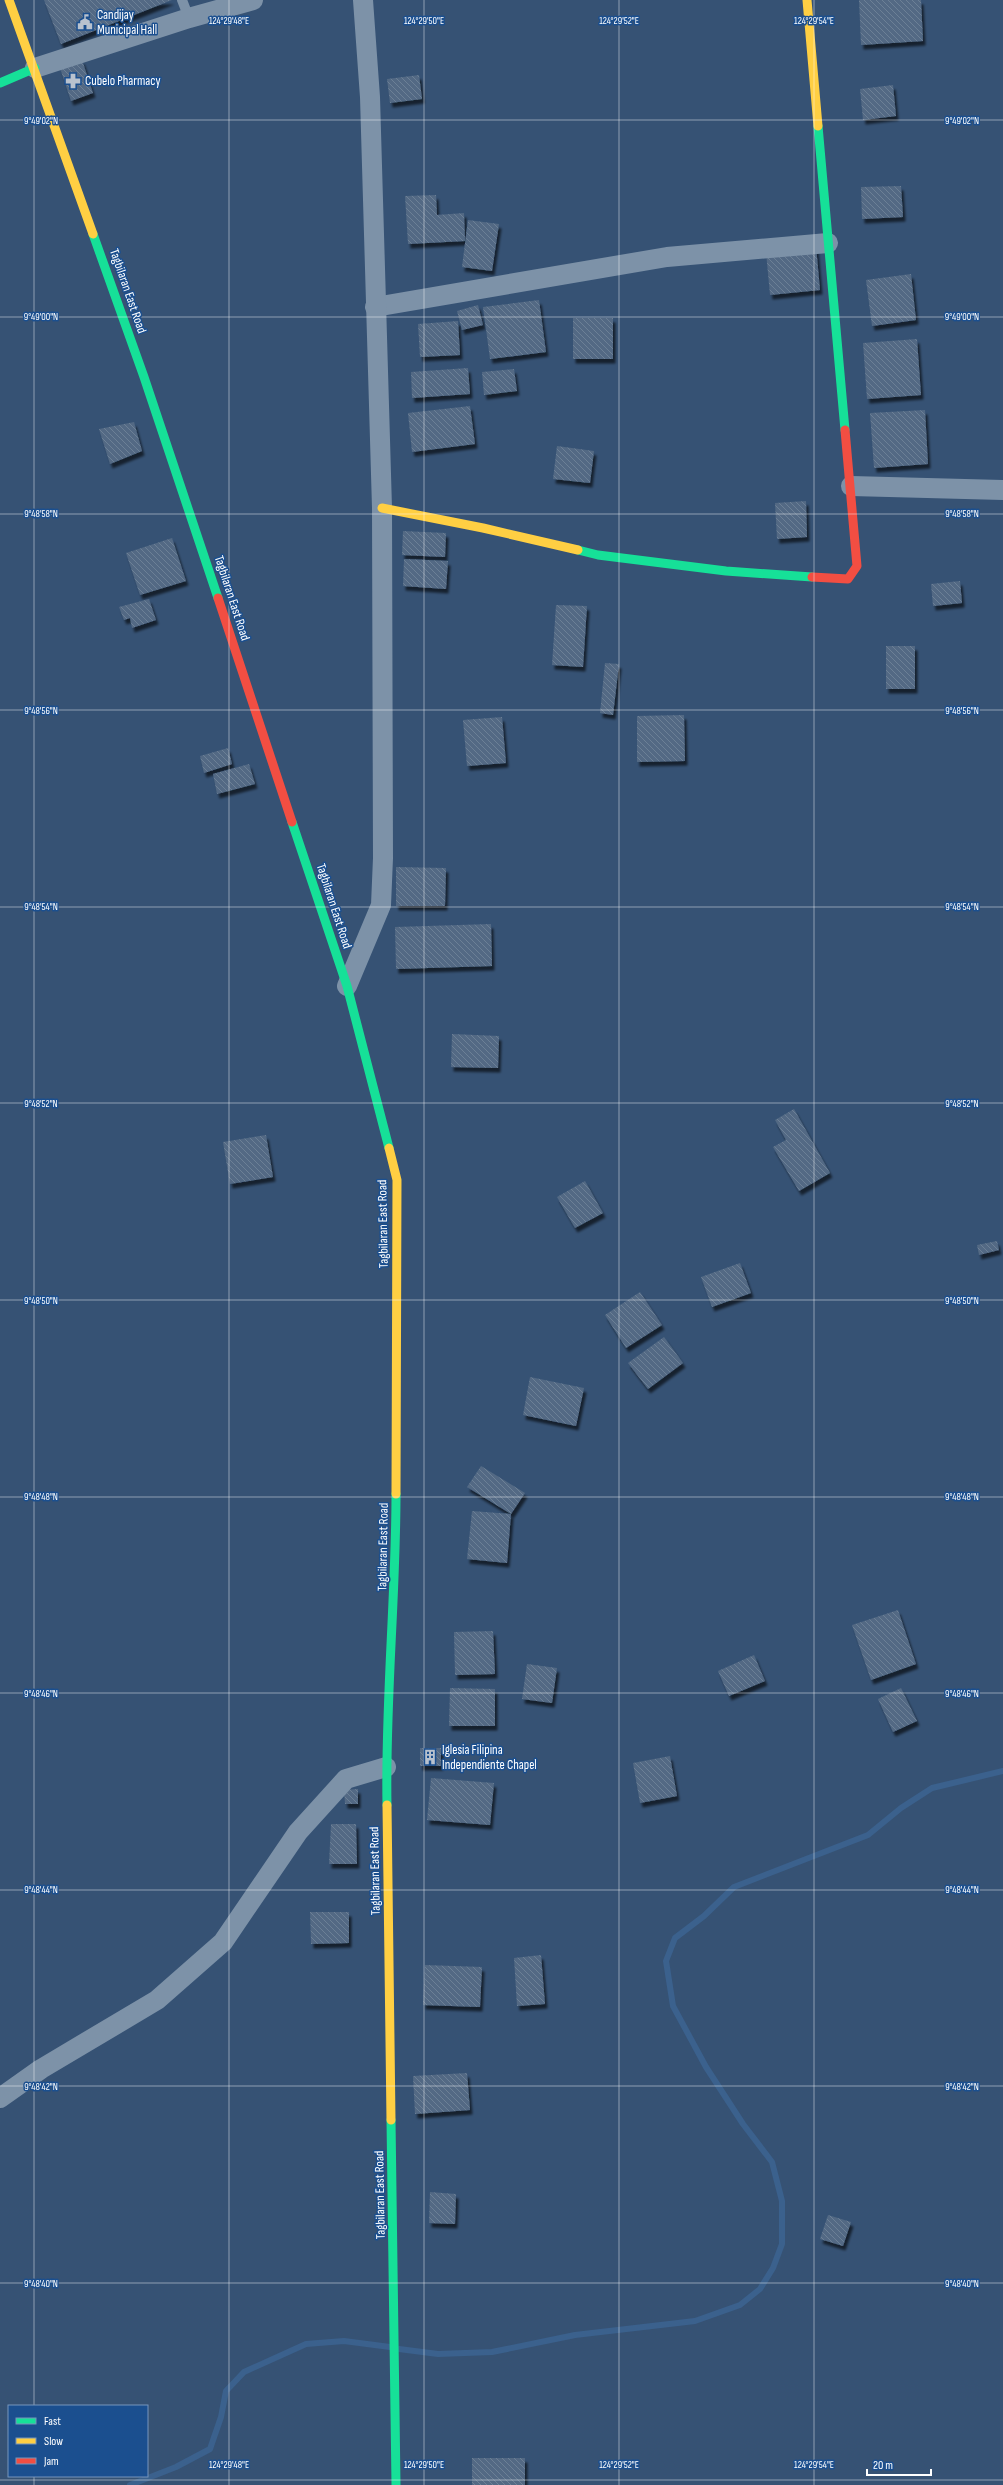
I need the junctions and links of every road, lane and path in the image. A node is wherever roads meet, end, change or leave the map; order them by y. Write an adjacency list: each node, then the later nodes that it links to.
1 (9, 0): 6 (main road, Tagbilaran East Road)
2 (253, 0): 5 (street)
3 (363, 0): 9 (street)
4 (807, 0): 8 (main road)
5 (185, 9): 6 (street)
6 (36, 68): 7 (main road); 13 (main road, Tagbilaran East Road)
7 (0, 83)
8 (828, 242): 9 (street); 10 (main road)
9 (374, 307): 12 (street)
10 (851, 486): 11 (street); 12 (main road)
11 (1003, 490)
12 (382, 508): 13 (street)
13 (347, 986): 14 (main road, Tagbilaran East Road)
14 (386, 1767): 15 (street); 16 (main road, Tagbilaran East Road)
15 (0, 2098)
16 (396, 2485)

